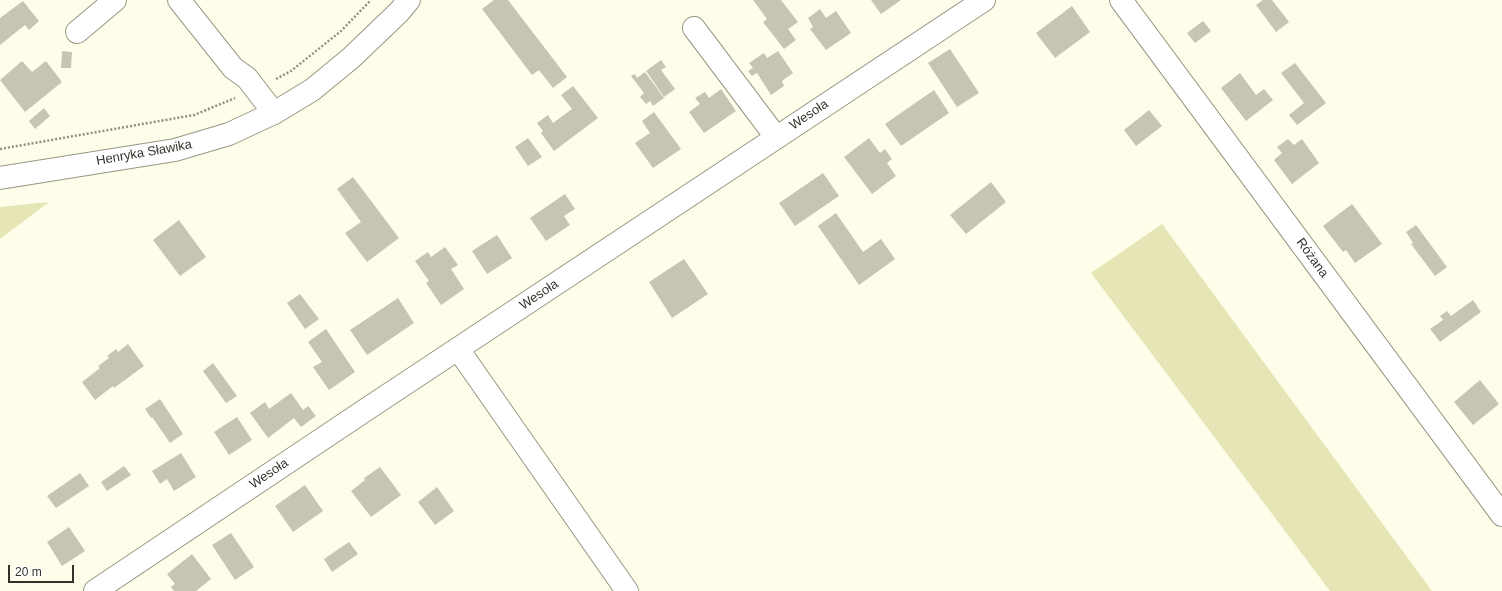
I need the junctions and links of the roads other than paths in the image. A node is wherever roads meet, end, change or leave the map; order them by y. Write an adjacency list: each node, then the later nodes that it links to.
1 (115, 0): 7 (street)
2 (179, 0): 8 (street)
3 (409, 0): 8 (street, Henryka Sławika)
4 (984, 0): 9 (street, Wesoła)
5 (1121, 0): 12 (street, Różana)
6 (694, 28): 9 (street)
7 (77, 32)
8 (274, 113): 10 (street, Henryka Sławika)
9 (776, 137): 11 (street, Wesoła)
10 (0, 178)
11 (458, 349): 13 (street, Wesoła); 14 (street)
12 (1502, 515)
13 (96, 591)
14 (627, 591)

